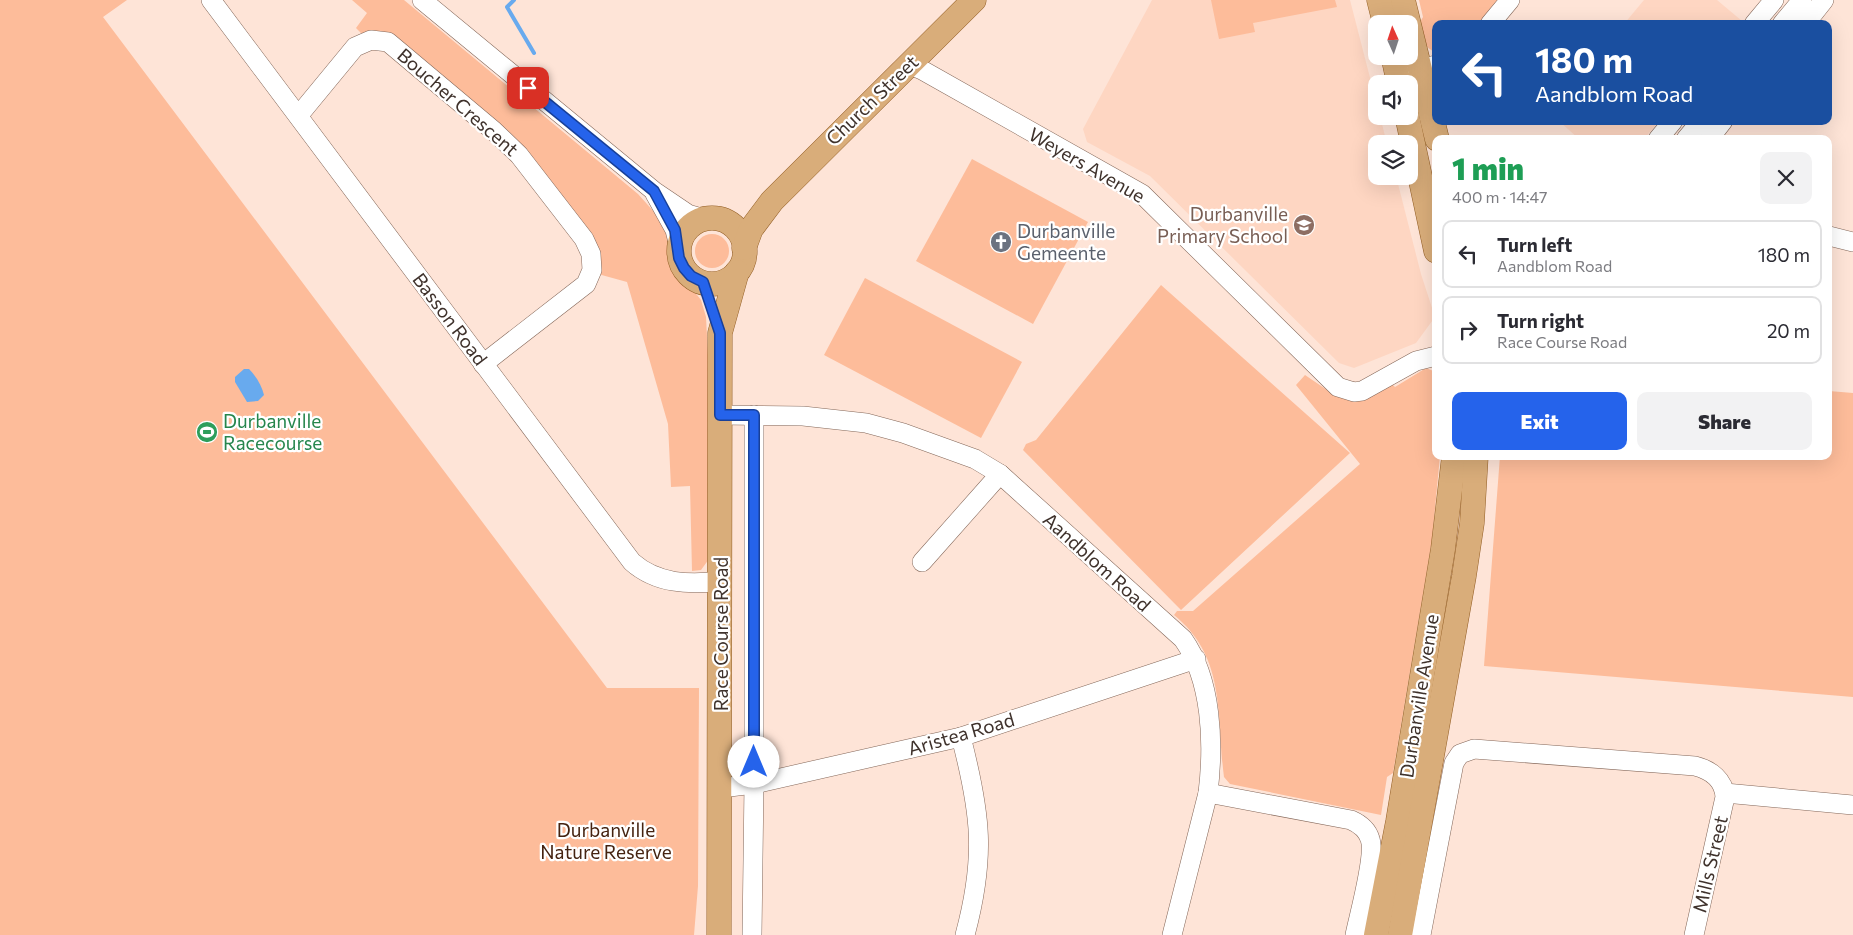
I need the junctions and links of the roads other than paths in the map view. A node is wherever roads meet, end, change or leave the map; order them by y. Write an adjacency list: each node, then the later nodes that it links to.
1 (211, 0): 19 (street, Basson Road)
2 (422, 0): 27 (street)
3 (974, 0): 15 (main road, Church Street)
4 (1379, 0): 10 (main road)
5 (1403, 0): 16 (main road)
6 (1510, 0): 11 (street)
7 (1774, 0): 12 (street)
8 (1802, 0): 13 (street)
9 (1824, 0): 14 (street)
10 (1383, 15)
11 (1493, 20)
12 (1757, 20)
13 (1785, 20)
14 (1807, 20)
15 (908, 64): 28 (main road, Church Street); 38 (street, Weyers Avenue)
16 (1428, 67): 17 (street); 18 (main road)
17 (1397, 72)
18 (1432, 99)
19 (299, 115): 39 (street, Basson Road); 39 (street, Boucher Crescent)
20 (1409, 125): 30 (main road)
21 (1670, 125): 24 (street)
22 (1698, 125): 25 (street)
23 (1720, 125): 26 (street)
24 (1661, 135)
25 (1689, 135)
26 (1712, 135)
27 (654, 191): 29 (street); 33 (street)
28 (772, 201): 29 (main road, Church Street); 34 (main road, Church Street)
29 (713, 219): 33 (main road); 34 (main road)
30 (1432, 232)
31 (1832, 237): 32 (street)
32 (1853, 242)
33 (679, 246): 36 (main road)
34 (744, 248): 35 (main road, Race Course Road)
35 (737, 272): 36 (main road); 37 (main road, Race Course Road)
36 (703, 282): 37 (main road, Race Course Road)
37 (720, 333): 40 (main road, Race Course Road)
38 (1432, 357)
39 (483, 364): 46 (street, Basson Road)
40 (720, 415): 41 (street, Aandblom Road); 46 (main road, Race Course Road)
41 (754, 415): 44 (street, Aandblom Road); 49 (street)
42 (1454, 460): 60 (main road, Durbanville Avenue)
43 (1476, 460): 61 (main road, Durbanville Avenue)
44 (1000, 474): 45 (street); 47 (street, Aandblom Road)
45 (922, 562)
46 (721, 581): 51 (main road, Race Course Road)
47 (1196, 660): 48 (street, Aristea Road); 52 (street, Aandblom Road)
48 (961, 737): 50 (street, Aristea Road); 57 (street)
49 (754, 762)
50 (754, 784): 51 (street, Aristea Road); 56 (street)
51 (721, 788): 55 (main road, Race Course Road)
52 (1208, 793): 58 (street, Aandblom Road); 59 (street)
53 (1725, 793): 54 (street); 62 (street); 63 (street, Mills Street)
54 (1853, 805)
55 (719, 935)
56 (752, 935)
57 (965, 935)
58 (1172, 935)
59 (1355, 935)
60 (1376, 935)
61 (1400, 935)
62 (1421, 935)
63 (1694, 935)

